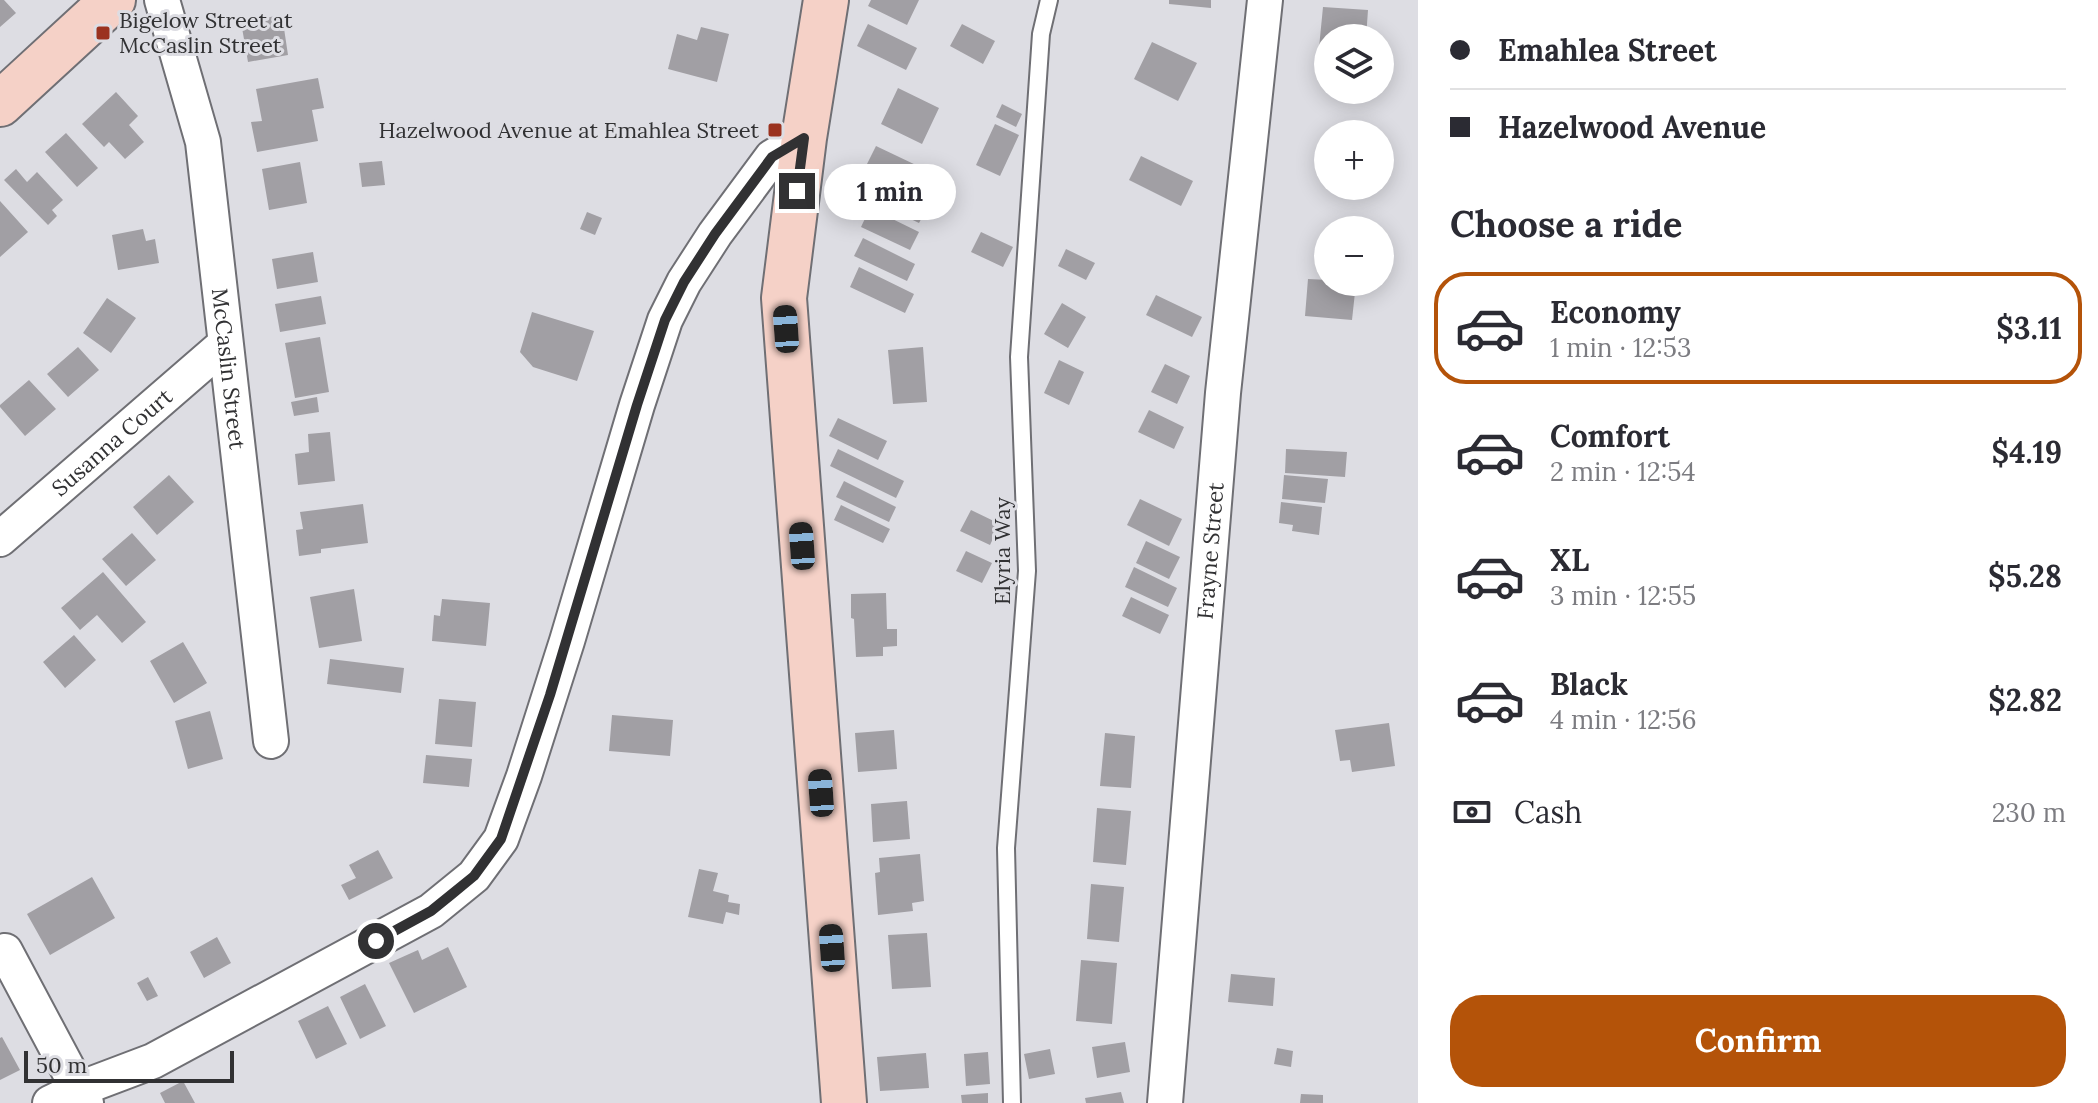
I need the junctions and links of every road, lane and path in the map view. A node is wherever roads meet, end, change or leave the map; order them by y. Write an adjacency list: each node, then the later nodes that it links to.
1 (113, 0): 6 (main road)
2 (162, 0): 8 (street, McCaslin Street)
3 (826, 0): 7 (main road)
4 (1049, 0): 14 (lane, Elyria Way)
5 (1265, 0): 15 (street, Frayne Street)
6 (0, 104)
7 (804, 138): 12 (street); 13 (main road)
8 (225, 344): 9 (street, Susanna Court); 10 (street, McCaslin Street)
9 (0, 539)
10 (271, 741)
11 (5, 951): 12 (street)
12 (72, 1098)
13 (844, 1103)
14 (1012, 1103)
15 (1165, 1103)

